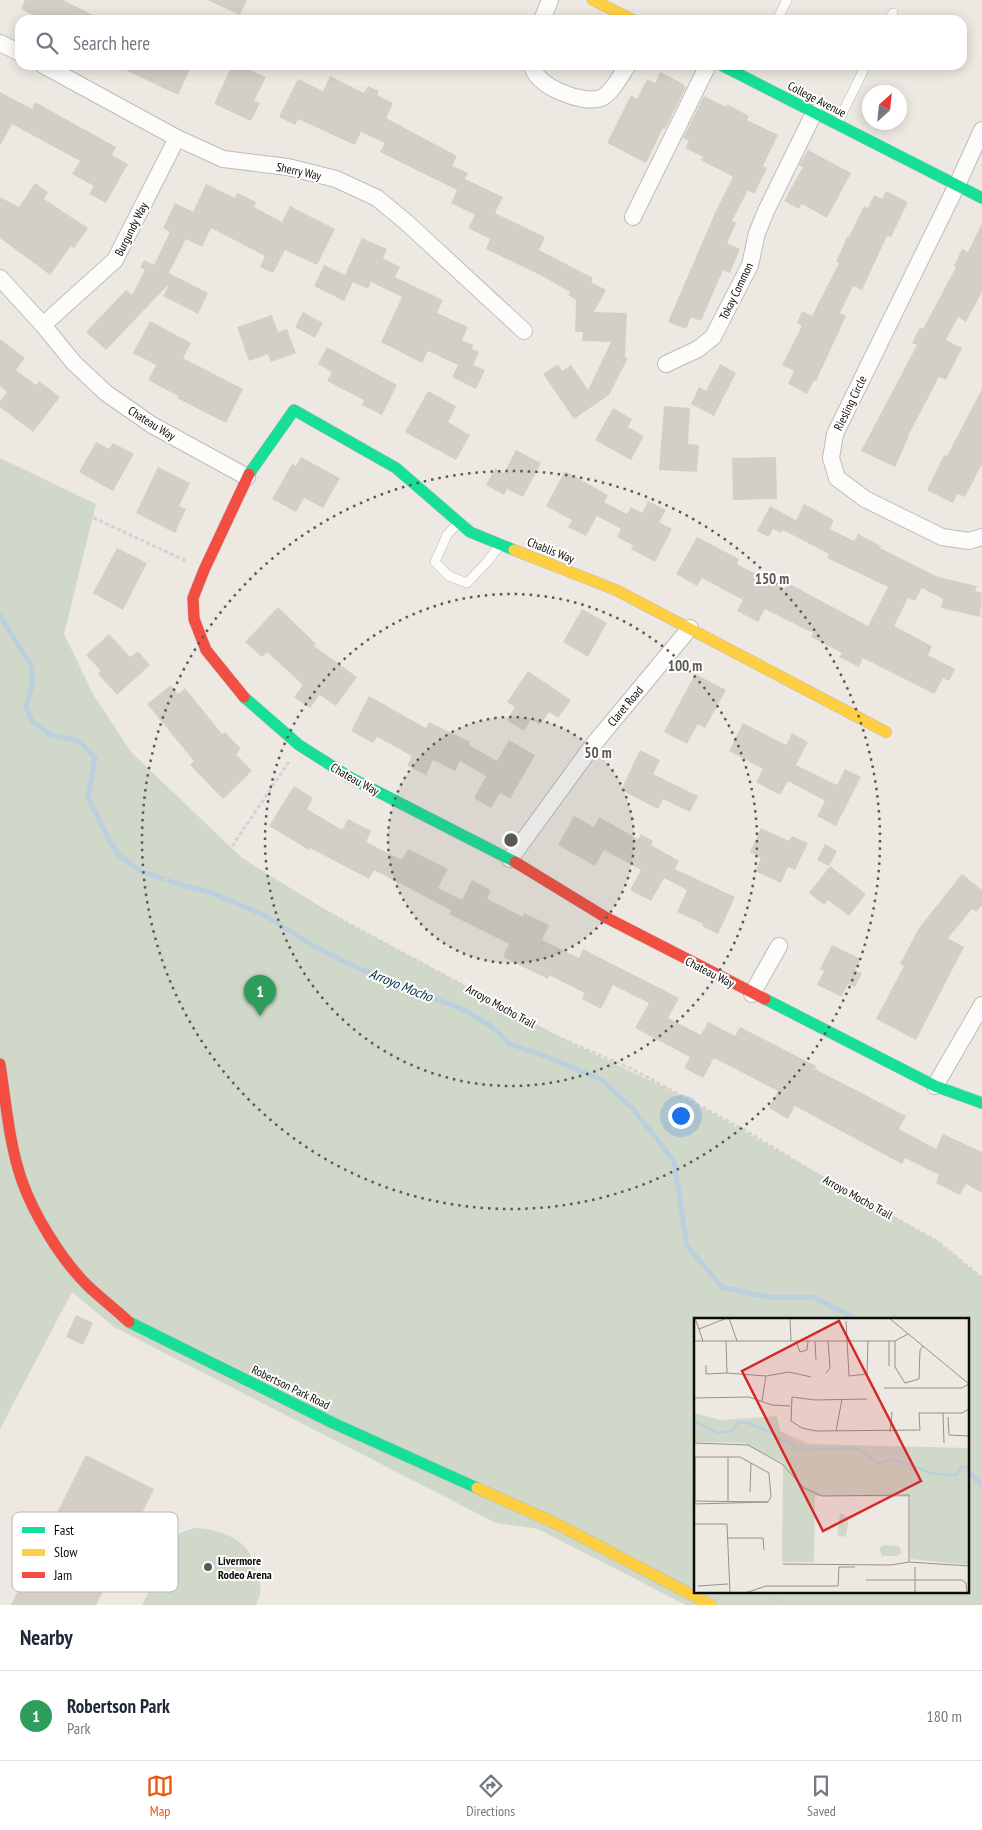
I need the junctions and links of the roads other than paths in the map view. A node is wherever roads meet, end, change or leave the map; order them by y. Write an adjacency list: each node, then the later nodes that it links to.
1 (550, 0): 4 (street)
2 (593, 0): 5 (street)
3 (787, 0): 6 (lane)
4 (544, 15)
5 (623, 15)
6 (780, 15)
7 (0, 43): 8 (street)
8 (15, 50)
9 (52, 70): 18 (street, Sherry Way)
10 (533, 70): 11 (street)
11 (625, 70)
12 (706, 70): 21 (street)
13 (734, 70): 15 (street, College Avenue)
14 (863, 70): 16 (lane)
15 (814, 113): 16 (street, College Avenue); 25 (street, Tokay Common)
16 (836, 124): 19 (street, College Avenue)
17 (982, 130): 19 (street, Riesling Circle)
18 (177, 138): 23 (street, Burgundy Way); 24 (street, Sherry Way)
19 (956, 185): 20 (street, College Avenue); 28 (street, Riesling Circle)
20 (982, 198)
21 (633, 217)
22 (0, 278): 23 (street, Chateau Way)
23 (43, 325): 26 (street, Chateau Way)
24 (524, 331)
25 (666, 364)
26 (247, 477): 27 (street, Chablis Way); 32 (street, Chateau Way)
27 (458, 522): 29 (street, Chablis Way); 29 (lane)
28 (982, 536)
29 (500, 544): 30 (street, Chablis Way)
30 (690, 628): 31 (street, Chablis Way); 32 (street, Claret Road)
31 (886, 732)
32 (510, 859): 34 (street, Chateau Way)
33 (779, 946): 34 (street)
34 (752, 994): 37 (street, Chateau Way)
35 (982, 1005): 37 (street)
36 (0, 1064): 39 (street, Robertson Park Road)
37 (935, 1086): 38 (street, Chateau Way)
38 (982, 1103)
39 (711, 1605)

